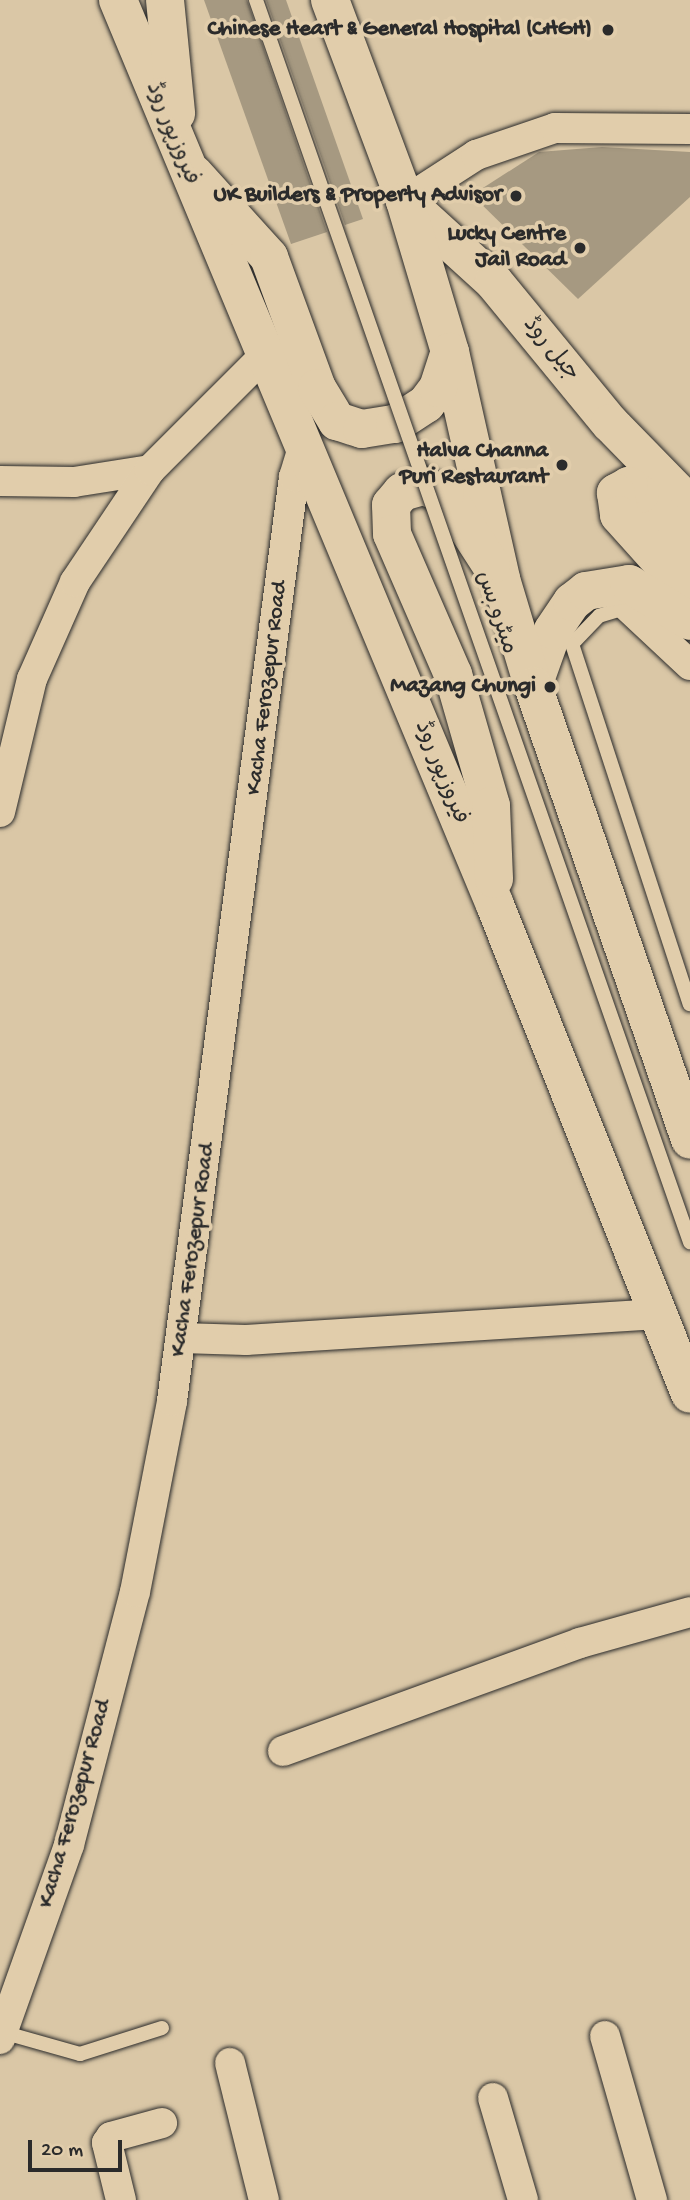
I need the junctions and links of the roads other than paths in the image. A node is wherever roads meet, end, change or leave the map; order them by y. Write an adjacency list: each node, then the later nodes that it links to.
1 (118, 0): 6 (main road, فیروزپور روڈ)
2 (165, 0): 6 (main road)
3 (256, 0): 25 (lane, میٹرو بس, bridge)
4 (330, 0): 7 (main road)
5 (690, 129): 7 (street)
6 (181, 161): 8 (main road); 9 (main road, فیروزپور روڈ)
7 (405, 201): 8 (main road); 13 (main road, جیل روڈ)
8 (450, 352): 15 (main road)
9 (263, 357): 10 (main road, فیروزپور روڈ); 11 (street)
10 (304, 444): 22 (main road, فیروزپور روڈ); 27 (street, Kacha Ferozepur Road)
11 (150, 470): 12 (street); 21 (street)
12 (0, 481)
13 (690, 505)
14 (690, 548): 16 (main road)
15 (501, 579): 20 (main road); 22 (main road)
16 (690, 594)
17 (628, 607): 19 (street); 23 (lane)
18 (690, 621): 20 (main road)
19 (690, 665)
20 (533, 686): 24 (main road)
21 (0, 812)
22 (495, 905): 26 (main road, فیروزپور روڈ)
23 (690, 1004)
24 (690, 1140)
25 (690, 1242)
26 (662, 1314): 27 (street); 28 (main road, فیروزپور روڈ)
27 (181, 1338): 32 (street, Kacha Ferozepur Road)
28 (690, 1394)
29 (690, 1612): 30 (street)
30 (283, 1751)
31 (162, 2028): 32 (lane)
32 (1, 2036)
33 (605, 2036): 40 (street)
34 (230, 2063): 38 (street)
35 (494, 2098): 39 (street)
36 (162, 2123): 37 (street)
37 (121, 2200)
38 (264, 2200)
39 (523, 2200)
40 (652, 2200)

